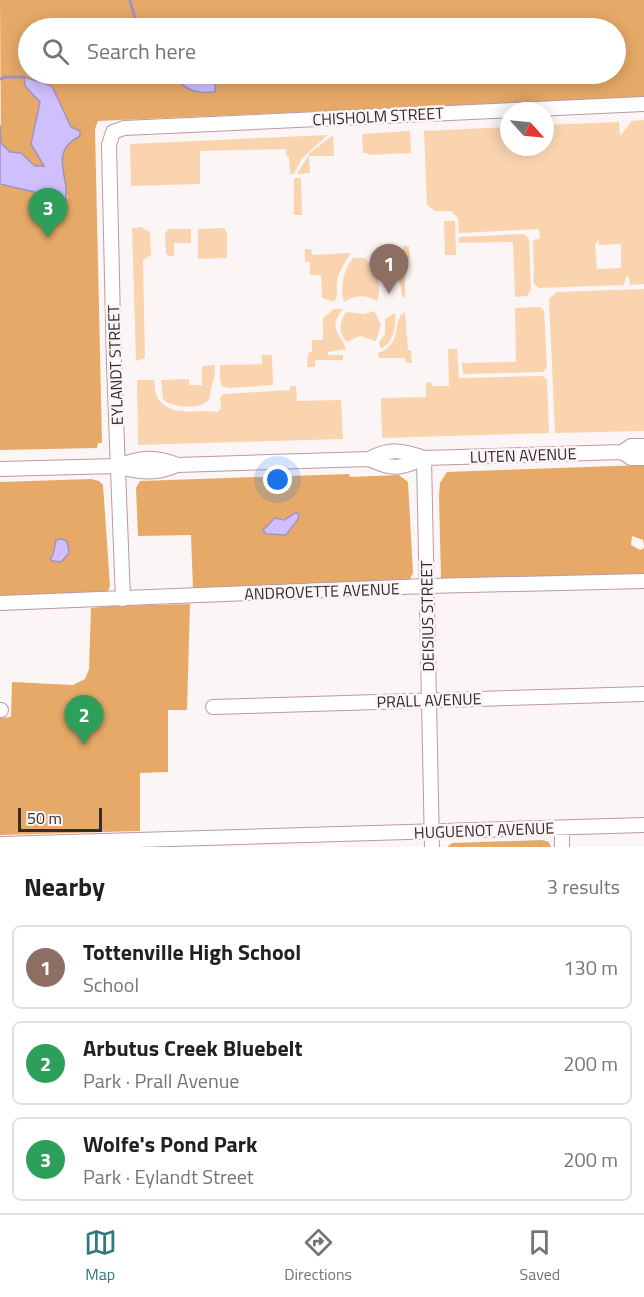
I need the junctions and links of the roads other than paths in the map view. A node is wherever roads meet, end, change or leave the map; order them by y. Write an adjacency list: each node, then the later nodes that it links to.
1 (644, 104): 2 (street, CHISHOLM STREET)
2 (112, 132): 7 (street, EYLANDT STREET)
3 (644, 446): 4 (street, LUTEN AVENUE)
4 (622, 452): 5 (street, LUTEN AVENUE); 6 (street, LUTEN AVENUE)
5 (424, 458): 7 (street, LUTEN AVENUE); 10 (street, DEISIUS STREET)
6 (644, 458)
7 (118, 466): 8 (street, LUTEN AVENUE); 11 (street, EYLANDT STREET)
8 (0, 469)
9 (644, 581): 10 (street, ANDROVETTE AVENUE)
10 (427, 586): 11 (street, ANDROVETTE AVENUE); 14 (street, DEISIUS STREET)
11 (123, 599): 12 (street, ANDROVETTE AVENUE)
12 (0, 603)
13 (644, 694): 14 (street, PRALL AVENUE)
14 (429, 700): 15 (street, PRALL AVENUE); 18 (street, DEISIUS STREET)
15 (213, 707)
16 (644, 825): 17 (street, HUGUENOT AVENUE)
17 (561, 828): 18 (street, HUGUENOT AVENUE); 22 (street)
18 (431, 831): 20 (street, HUGUENOT AVENUE); 21 (street, DEISIUS STREET)
19 (0, 844): 20 (street, HUGUENOT AVENUE)
20 (130, 844)
21 (432, 847)
22 (562, 847)

